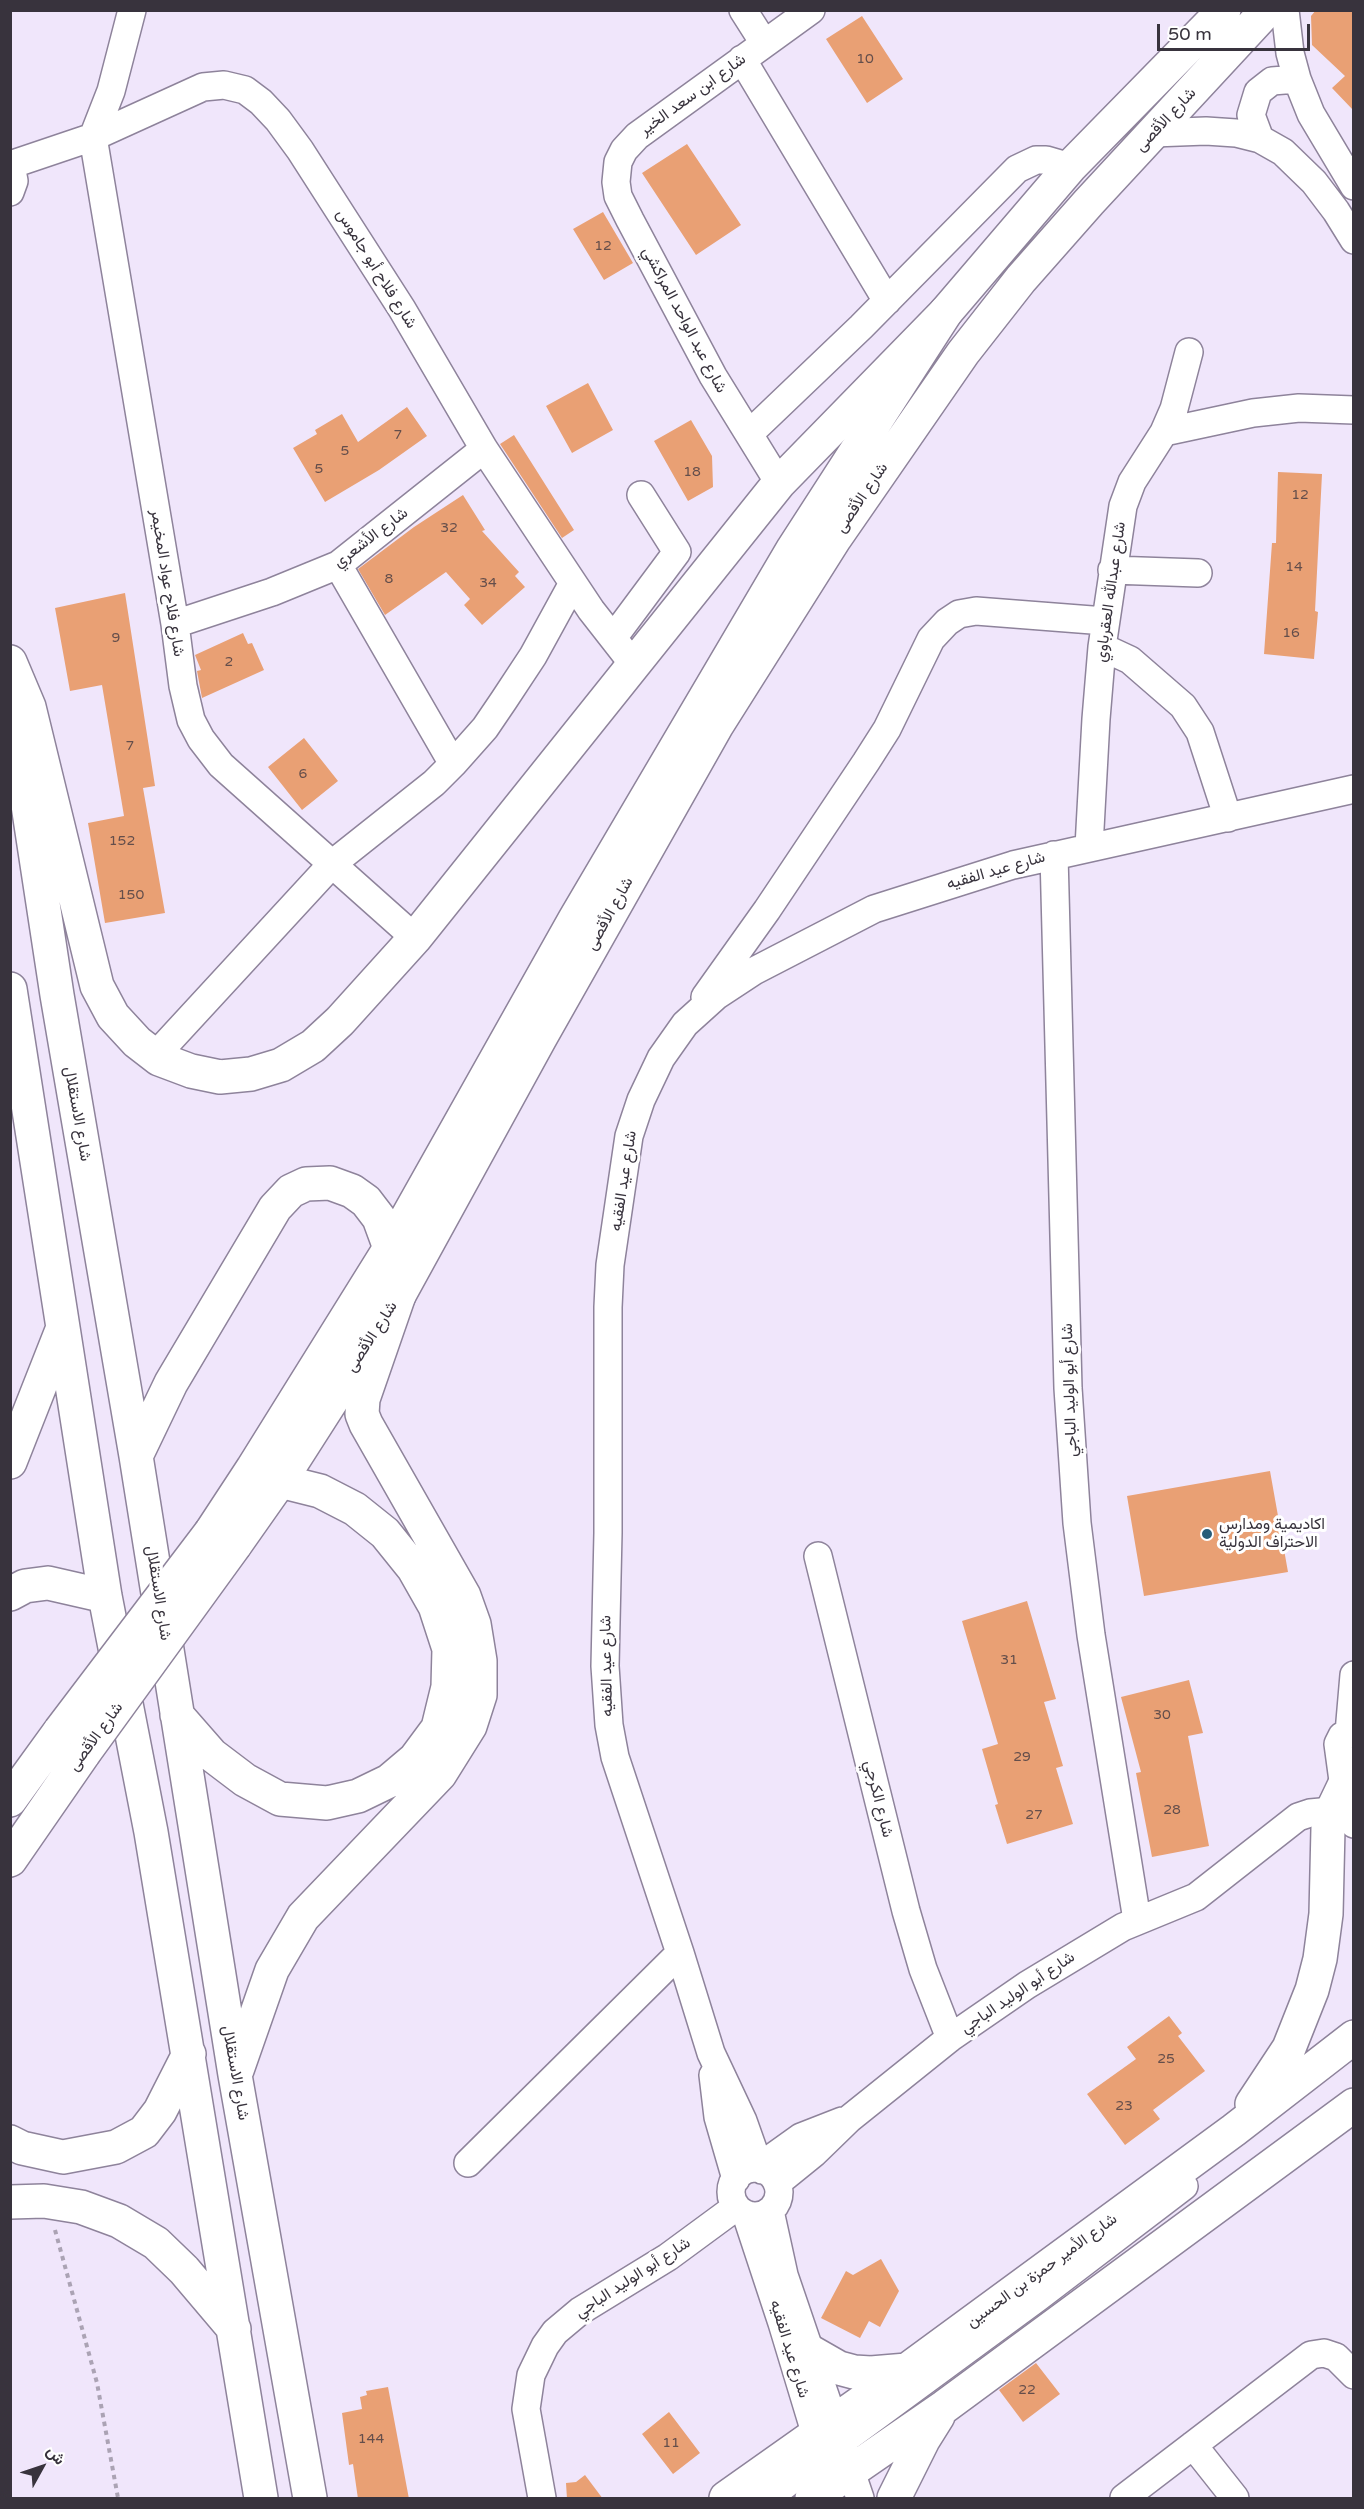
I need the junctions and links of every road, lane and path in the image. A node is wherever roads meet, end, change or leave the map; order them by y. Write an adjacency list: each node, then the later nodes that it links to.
1 (132, 10): 11 (street)
2 (743, 10): 7 (street, شارع ابن سعد الخير)
3 (810, 10): 7 (street, شارع ابن سعد الخير)
4 (1224, 10): 15 (main road, شارع الأقصى)
5 (1268, 10): 10 (main road, شارع الأقصى)
6 (1285, 10): 9 (street)
7 (764, 43): 8 (street, شارع ابن سعد الخير)
8 (742, 59): 13 (street, شارع ابن سعد الخير); 19 (street)
9 (1297, 79): 12 (street); 16 (street)
10 (1153, 133): 12 (street); 49 (main road, شارع الأقصى)
11 (93, 136): 14 (street, شارع فلاح أبو جاموس); 25 (street, شارع فلاح أبو جاموس); 32 (street, شارع فلاح عواد المخيمر)
12 (1260, 139): 18 (street)
13 (624, 150): 24 (street, شارع عبد الواحد المراكشي)
14 (11, 165): 17 (street)
15 (1070, 168): 19 (street); 20 (main road, شارع الأقصى)
16 (1353, 186)
17 (10, 192)
18 (1353, 240)
19 (887, 301): 24 (street)
20 (946, 312): 26 (main road); 48 (main road, شارع الأقصى)
21 (1189, 352): 23 (street, شارع عبدالله العقرباوي)
22 (1353, 410): 23 (street)
23 (1164, 432): 29 (street, شارع عبدالله العقرباوي)
24 (749, 434): 26 (street, شارع عبد الواحد المراكشي)
25 (484, 449): 28 (street, شارع الأشعري); 31 (street, شارع فلاح أبو جاموس)
26 (779, 483): 36 (main road)
27 (641, 495): 34 (street)
28 (338, 565): 32 (street, شارع الأشعري); 38 (street)
29 (1112, 570): 30 (street); 33 (street, شارع عبدالله العقرباوي)
30 (1198, 573)
31 (573, 583): 34 (street, شارع فلاح أبو جاموس); 38 (street)
32 (175, 624): 43 (street, شارع فلاح عواد المخيمر)
33 (1104, 634): 40 (street); 41 (street, شارع عبدالله العقرباوي); 46 (street)
34 (613, 638): 36 (street, شارع فلاح أبو جاموس)
35 (10, 662): 47 (main road)
36 (633, 665): 44 (main road)
37 (10, 687): 51 (main road, شارع الاستقلال)
38 (453, 764): 43 (street)
39 (1353, 789): 40 (street, شارع عيد الفقيه)
40 (1228, 818): 41 (street, شارع عيد الفقيه)
41 (1089, 847): 42 (street, شارع عيد الفقيه)
42 (1054, 855): 46 (street, شارع عيد الفقيه); 64 (street, شارع أبو الوليد الباجي)
43 (332, 864): 44 (street, شارع فلاح عواد المخيمر); 47 (street)
44 (415, 938): 47 (main road)
45 (10, 988): 50 (main road)
46 (685, 1024): 65 (street, شارع عيد الفقيه)
47 (155, 1056)
48 (390, 1248): 51 (main road); 54 (main road, شارع الأقصى)
49 (399, 1295): 53 (main road, شارع الأقصى); 70 (main road)
50 (63, 1329): 52 (main road); 57 (main road)
51 (136, 1456): 59 (main road, شارع الاستقلال)
52 (10, 1462)
53 (280, 1480): 54 (main road, شارع الأقصى); 59 (main road)
54 (223, 1538): 61 (main road, شارع الأقصى, bridge); 63 (main road, شارع الأقصى, bridge)
55 (818, 1557): 66 (street, شارع الكرجي)
56 (10, 1594): 57 (main road)
57 (105, 1596): 69 (main road)
58 (1353, 1675): 60 (street)
59 (177, 1715): 70 (main road, شارع الاستقلال)
60 (1351, 1733): 62 (street)
61 (10, 1800)
62 (1343, 1807): 64 (street, شارع أبو الوليد الباجي); 72 (main road)
63 (10, 1860)
64 (1137, 1920): 66 (street, شارع أبو الوليد الباجي)
65 (680, 1953): 74 (street); 75 (street, شارع عيد الفقيه)
66 (950, 2038): 75 (street, شارع أبو الوليد الباجي)
67 (1353, 2039): 72 (main road, شارع الأمير حمزة بن الحسين); 86 (street)
68 (1353, 2052): 86 (street)
69 (189, 2054): 73 (main road); 80 (main road)
70 (235, 2075): 89 (main road, شارع الاستقلال)
71 (1353, 2106): 84 (main road, شارع الأمير حمزة بن الحسين)
72 (1234, 2130): 82 (main road, شارع الأمير حمزة بن الحسين)
73 (10, 2142)
74 (468, 2163)
75 (758, 2175): 78 (street); 78 (street)
76 (44, 2201): 77 (main road); 80 (main road); 87 (path)
77 (10, 2202)
78 (751, 2211): 79 (street, شارع عيد الفقيه); 90 (street, شارع أبو الوليد الباجي)
79 (790, 2319): 81 (street, شارع عيد الفقيه); 86 (street, شارع عيد الفقيه)
80 (234, 2330): 88 (main road)
81 (811, 2352): 82 (main road); 86 (street, شارع عيد الفقيه)
82 (907, 2370): 86 (main road, شارع الأمير حمزة بن الحسين)
83 (1353, 2375): 85 (street)
84 (944, 2406): 86 (main road, شارع الأمير حمزة بن الحسين); 94 (main road)
85 (1193, 2445): 95 (street); 96 (street)
86 (833, 2462): 91 (main road, شارع الأمير حمزة بن الحسين); 92 (street); 93 (street)
87 (118, 2499)
88 (261, 2499)
89 (310, 2499)
90 (542, 2499)
91 (726, 2499)
92 (751, 2499)
93 (768, 2499)
94 (894, 2499)
95 (1124, 2499)
96 (1235, 2499)

